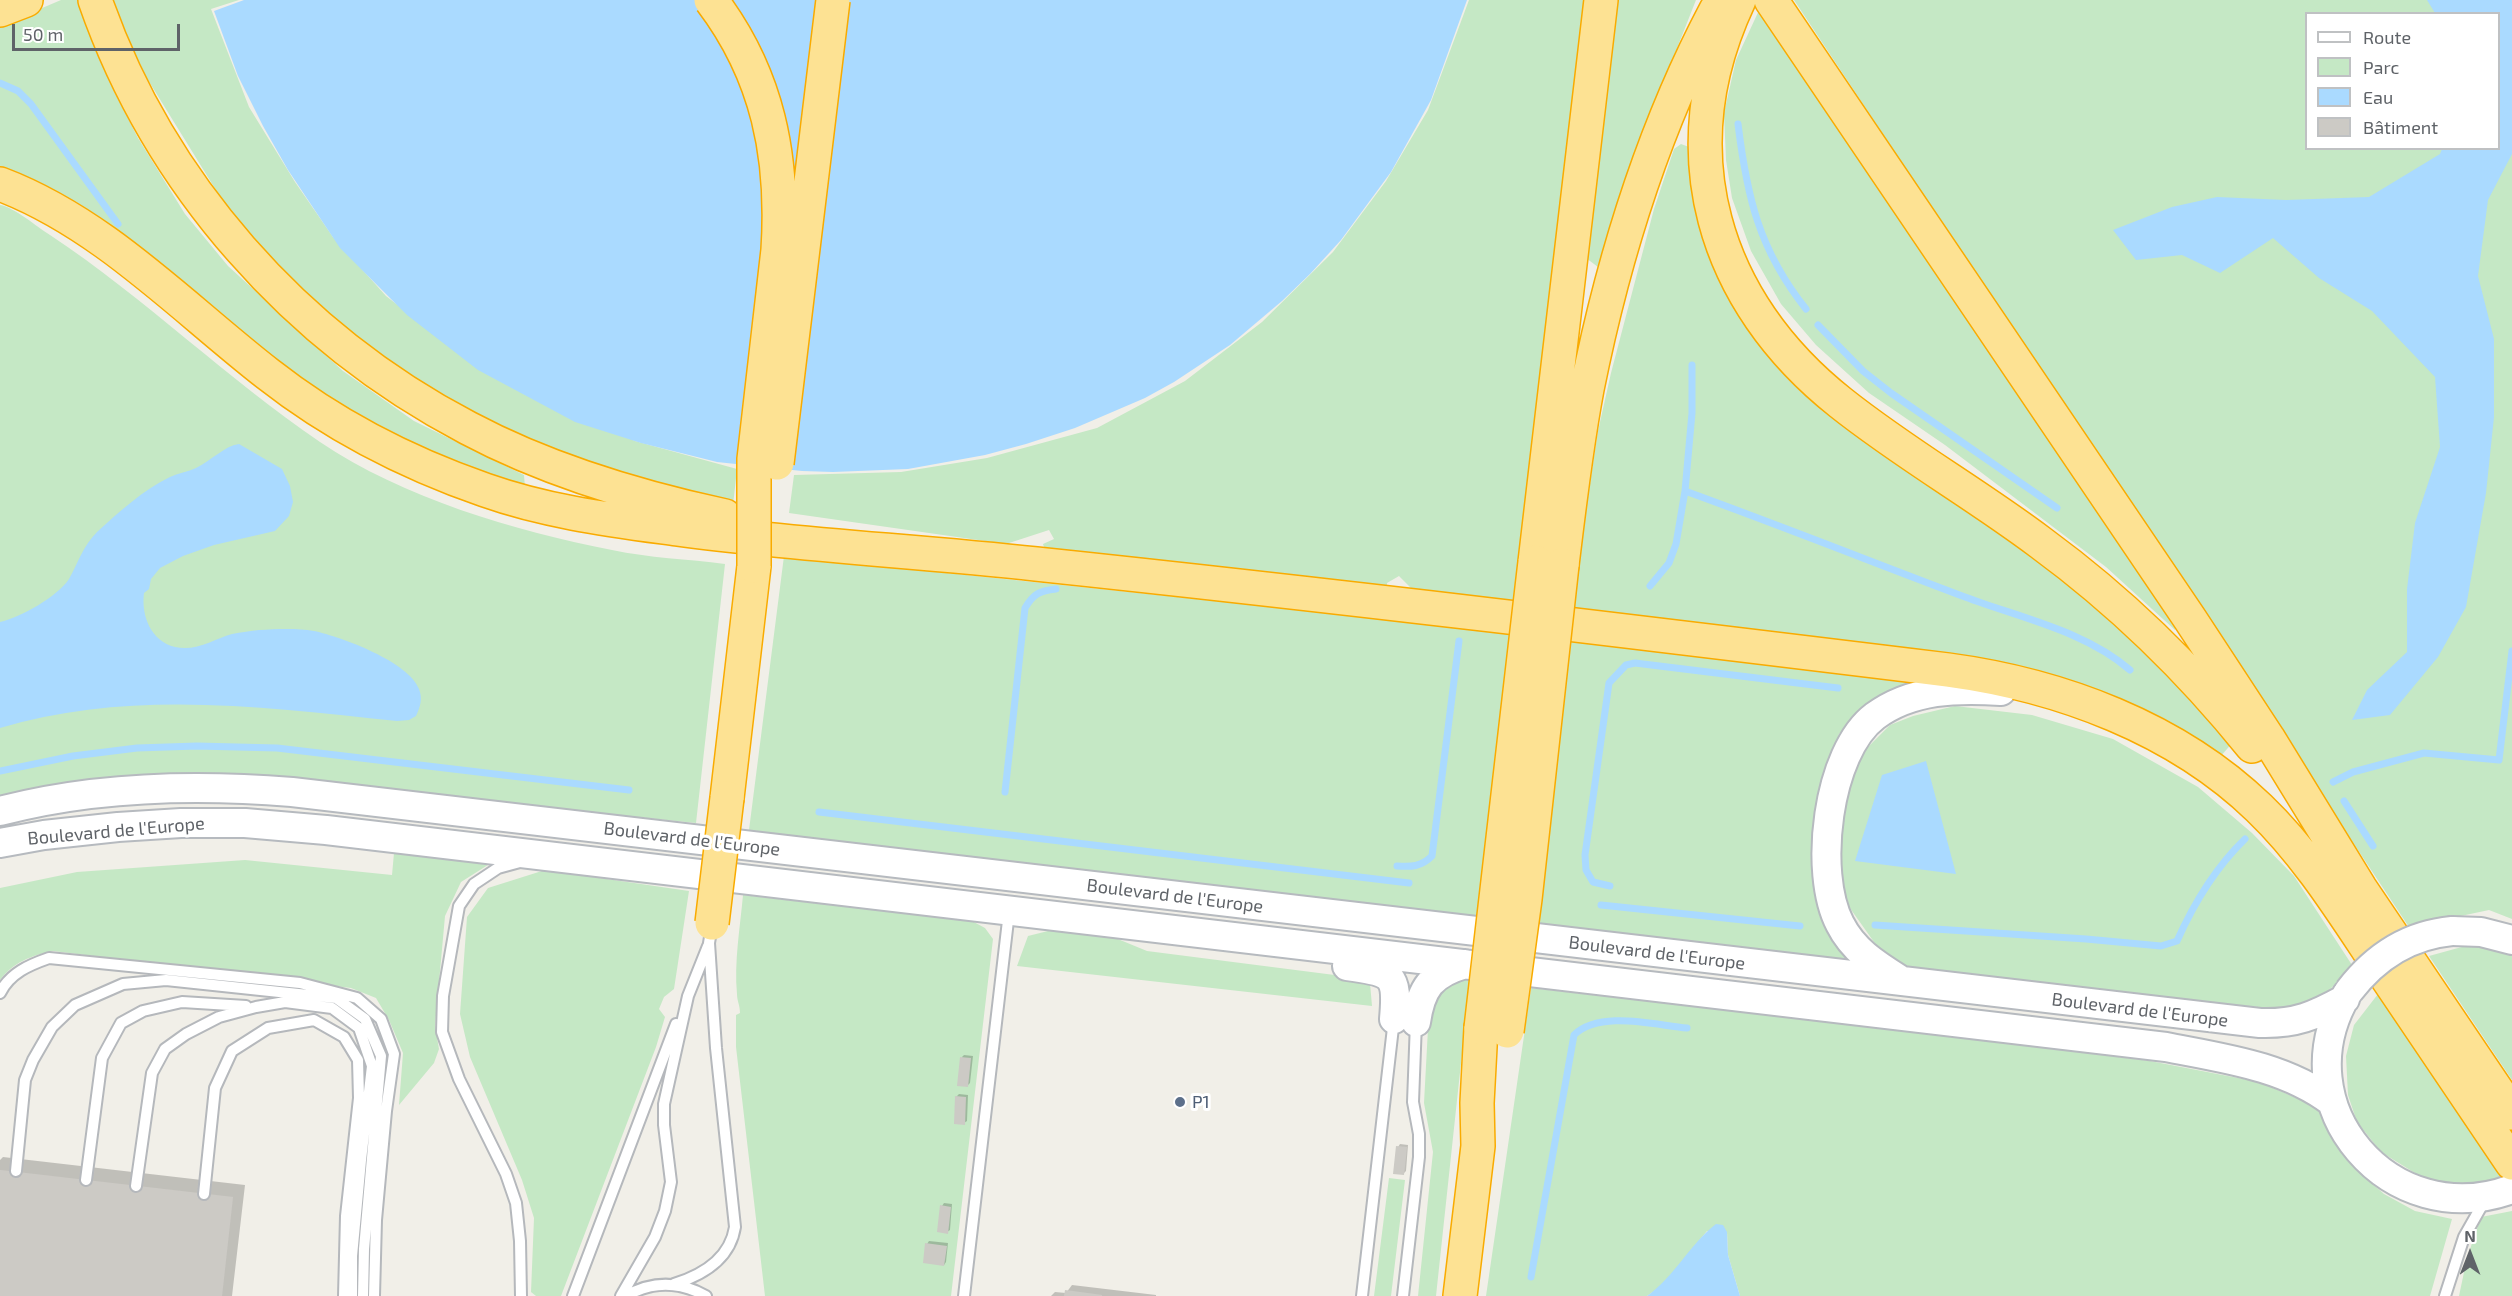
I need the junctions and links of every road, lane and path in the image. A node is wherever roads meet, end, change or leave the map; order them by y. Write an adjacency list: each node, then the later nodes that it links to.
1 (26, 0): 8 (highway)
2 (711, 0): 13 (highway, bridge)
3 (833, 0): 13 (highway, bridge)
4 (1600, 0): 12 (highway)
5 (1722, 0): 12 (highway)
6 (1738, 0): 18 (highway)
7 (1771, 0): 18 (highway)
8 (0, 10)
9 (100, 14): 11 (highway)
10 (0, 184): 11 (highway)
11 (1032, 563): 14 (highway)
12 (1549, 564): 51 (highway, bridge)
13 (754, 566): 21 (highway, bridge)
14 (2075, 700): 24 (main road); 32 (highway)
15 (0, 811): 24 (main road, Boulevard de l'Europe)
16 (0, 843): 17 (main road, Boulevard de l'Europe)
17 (542, 856): 19 (main road, Boulevard de l'Europe); 43 (lane)
18 (2360, 888): 31 (highway)
19 (1009, 910): 20 (main road, Boulevard de l'Europe); 48 (lane)
20 (1104, 922): 23 (main road, Boulevard de l'Europe); 29 (main road)
21 (711, 933): 27 (lane); 38 (lane)
22 (2512, 940): 26 (main road, bridge)
23 (1465, 964): 29 (main road); 30 (main road, Boulevard de l'Europe)
24 (1903, 982): 26 (main road, Boulevard de l'Europe)
25 (0, 993): 42 (lane)
26 (2347, 995): 30 (main road)
27 (688, 996): 44 (lane); 45 (lane)
28 (256, 1007): 34 (lane); 35 (lane); 40 (lane)
29 (1405, 1021): 49 (lane); 50 (lane)
30 (2332, 1102): 37 (main road)
31 (2512, 1113)
32 (2512, 1163)
33 (16, 1172): 41 (lane)
34 (86, 1180)
35 (136, 1186)
36 (204, 1194): 39 (lane)
37 (2497, 1194): 52 (lane)
38 (674, 1284): 46 (lane); 47 (lane)
39 (344, 1296)
40 (352, 1296)
41 (363, 1296)
42 (374, 1296)
43 (520, 1296)
44 (573, 1296)
45 (621, 1296)
46 (626, 1296)
47 (706, 1296)
48 (964, 1296)
49 (1362, 1296)
50 (1403, 1296)
51 (1460, 1296)
52 (2445, 1296)

